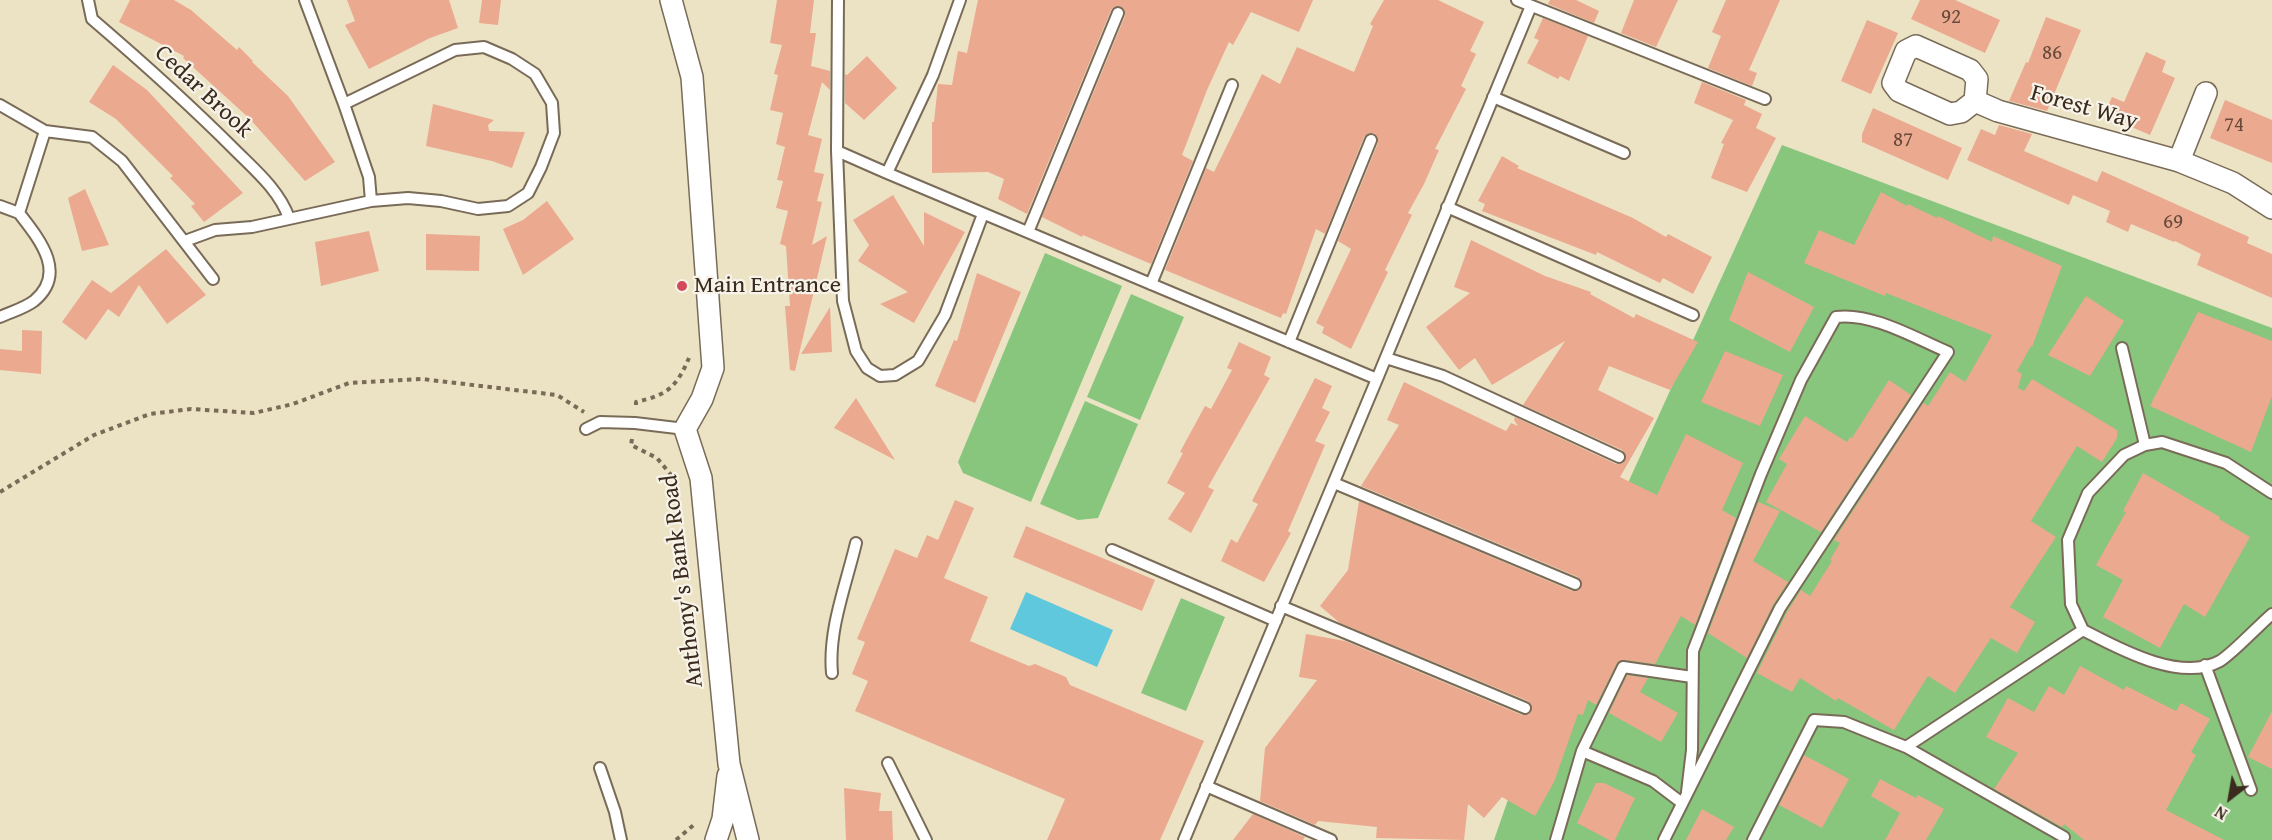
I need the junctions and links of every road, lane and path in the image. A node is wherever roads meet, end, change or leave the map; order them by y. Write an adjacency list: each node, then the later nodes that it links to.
1 (88, 0): 28 (lane, Cedar Brook)
2 (305, 0): 14 (lane)
3 (671, 0): 41 (street)
4 (838, 0): 18 (lane)
5 (960, 0): 21 (lane)
6 (1517, 0): 7 (lane)
7 (1531, 6): 11 (lane); 12 (lane)
8 (1118, 13): 29 (lane)
9 (1232, 85): 32 (lane)
10 (2206, 93): 20 (street)
11 (1493, 98): 19 (lane); 24 (lane)
12 (1765, 99)
13 (1975, 101): 20 (street, Forest Way)
14 (344, 104): 22 (lane); 22 (lane)
15 (0, 105): 16 (lane)
16 (45, 131): 26 (lane); 30 (lane)
17 (1371, 140): 35 (lane)
18 (837, 151): 21 (lane); 27 (lane)
19 (1624, 153)
20 (2180, 161): 25 (street, Forest Way)
21 (887, 173): 27 (lane)
22 (371, 201): 28 (lane)
23 (0, 206): 26 (lane)
24 (1447, 207): 33 (lane); 37 (lane)
25 (2272, 208)
26 (19, 213): 34 (lane)
27 (984, 214): 29 (lane)
28 (289, 218): 30 (lane)
29 (1028, 232): 32 (lane)
30 (185, 241): 31 (lane)
31 (213, 279)
32 (1151, 284): 35 (lane)
33 (1693, 315)
34 (0, 317)
35 (1289, 342): 38 (lane)
36 (2122, 348): 42 (lane)
37 (1386, 358): 38 (lane); 43 (lane)
38 (1377, 379): 44 (lane)
39 (600, 422): 40 (lane); 41 (lane); 45 (path)
40 (586, 429)
41 (685, 429): 61 (street, Anthony's Bank Road)
42 (2145, 445): 46 (lane); 53 (lane)
43 (1618, 457)
44 (1334, 483): 49 (lane); 50 (lane)
45 (0, 492)
46 (2272, 493)
47 (856, 543): 55 (lane)
48 (1112, 550): 52 (lane)
49 (1575, 584)
50 (1281, 606): 52 (lane); 57 (lane)
51 (2272, 614): 54 (lane)
52 (1276, 621): 63 (lane)
53 (2083, 630): 54 (lane); 58 (lane)
54 (2205, 665): 64 (lane)
55 (832, 673)
56 (1692, 677): 59 (lane); 65 (lane); 65 (lane)
57 (1525, 708)
58 (1906, 747): 67 (lane); 76 (lane)
59 (1582, 751): 66 (lane); 74 (lane)
60 (888, 763): 71 (lane)
61 (729, 764): 69 (street); 70 (street, Anthony's Bank Road)
62 (600, 768): 68 (lane)
63 (1206, 786): 72 (lane); 73 (lane)
64 (2251, 790)
65 (1687, 792): 66 (lane)
66 (1682, 803): 75 (lane)
67 (2064, 837)
68 (621, 840)
69 (716, 840)
70 (748, 840)
71 (926, 840)
72 (1184, 840)
73 (1331, 840)
74 (1556, 840)
75 (1664, 840)
76 (1753, 840)

